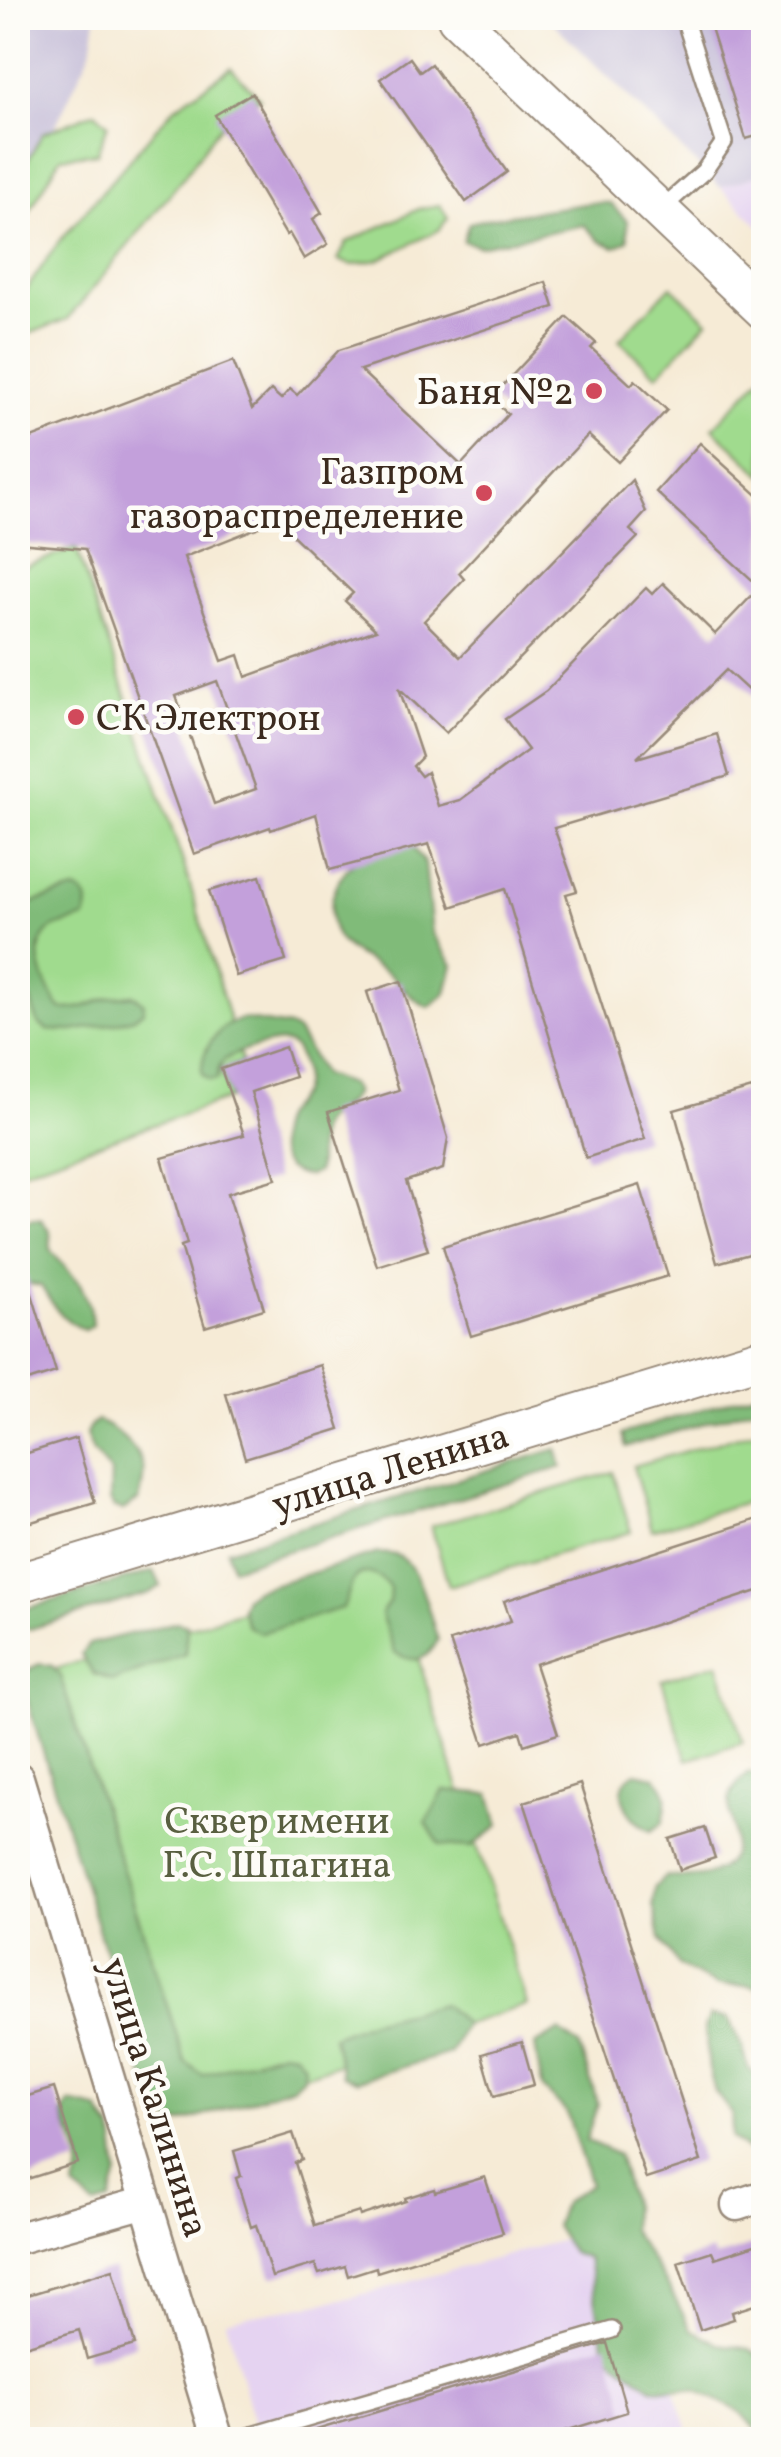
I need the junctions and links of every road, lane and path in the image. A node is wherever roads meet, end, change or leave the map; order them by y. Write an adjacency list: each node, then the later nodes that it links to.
1 (457, 18): 3 (street)
2 (684, 18): 3 (lane)
3 (660, 211): 4 (street)
4 (764, 310)
5 (764, 1357): 6 (street, улица Ленина)
6 (18, 1583)
7 (18, 1778): 8 (street, улица Калинина)
8 (146, 2202): 9 (street); 11 (street, улица Калинина)
9 (18, 2238)
10 (612, 2330): 12 (lane)
11 (218, 2440)
12 (235, 2440)

